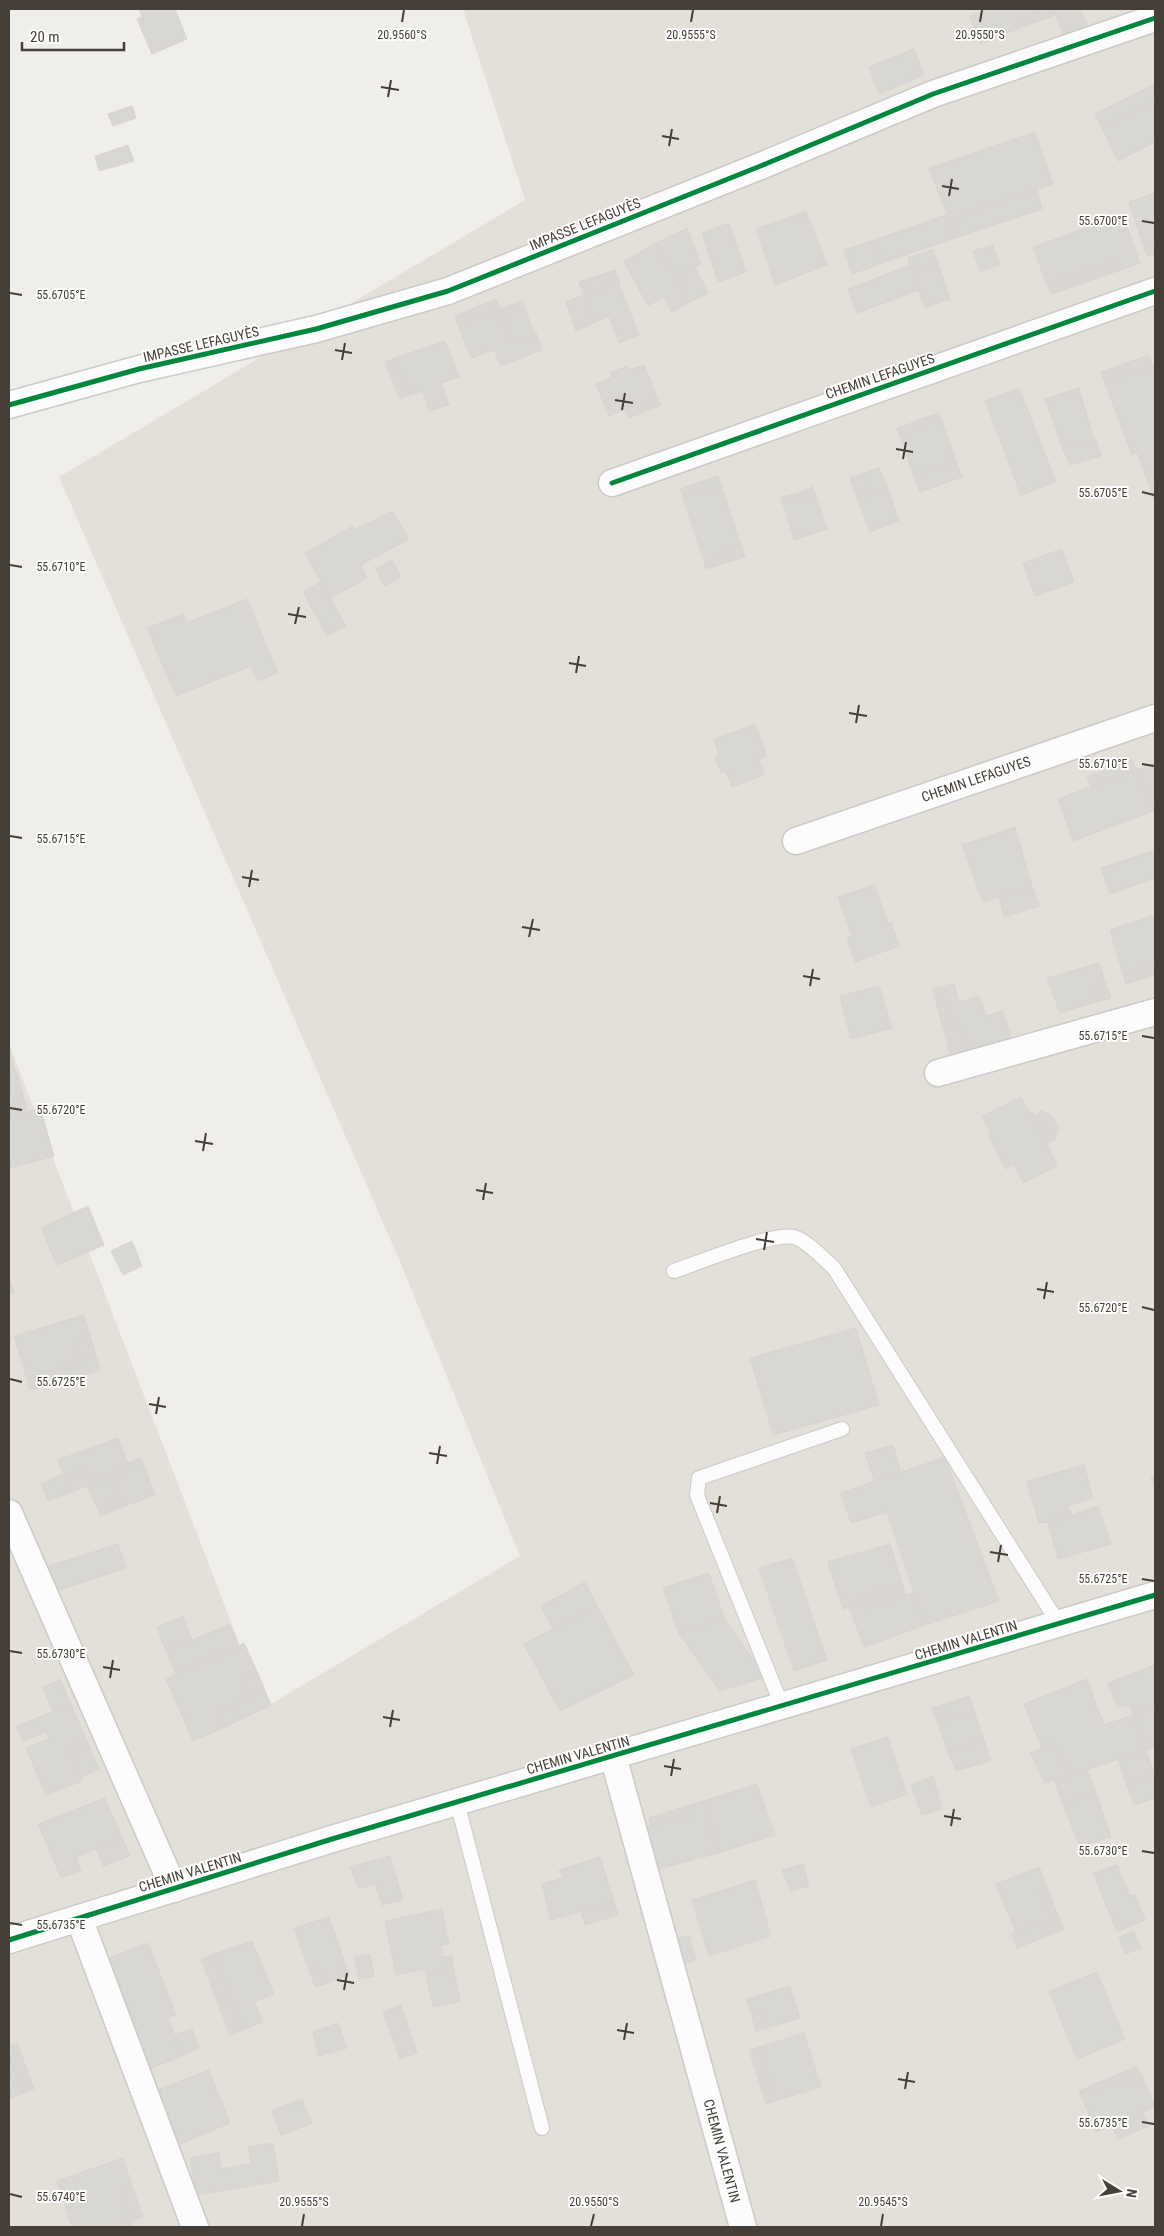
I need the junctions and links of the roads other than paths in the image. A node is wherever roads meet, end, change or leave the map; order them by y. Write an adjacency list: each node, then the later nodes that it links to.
1 (1155, 18): 3 (street, IMPASSE LEFAGUYÈS)
2 (1155, 291): 4 (street, CHEMIN LEFAGUYES)
3 (9, 405)
4 (612, 483)
5 (1155, 718): 6 (street, CHEMIN LEFAGUYES)
6 (796, 841)
7 (1155, 1012): 8 (street)
8 (938, 1073)
9 (674, 1271): 13 (lane)
10 (842, 1429): 14 (lane)
11 (9, 1514): 17 (street, CHEMIN VALENTIN)
12 (1155, 1595): 13 (street, CHEMIN VALENTIN)
13 (1059, 1624): 14 (street, CHEMIN VALENTIN)
14 (782, 1706): 15 (street, CHEMIN VALENTIN)
15 (613, 1756): 16 (street, CHEMIN VALENTIN); 22 (street, CHEMIN VALENTIN)
16 (457, 1802): 17 (street, CHEMIN VALENTIN); 20 (lane)
17 (174, 1889): 18 (street, CHEMIN VALENTIN)
18 (79, 1918): 19 (street, CHEMIN VALENTIN); 21 (street)
19 (9, 1940)
20 (542, 2128)
21 (194, 2227)
22 (743, 2227)

